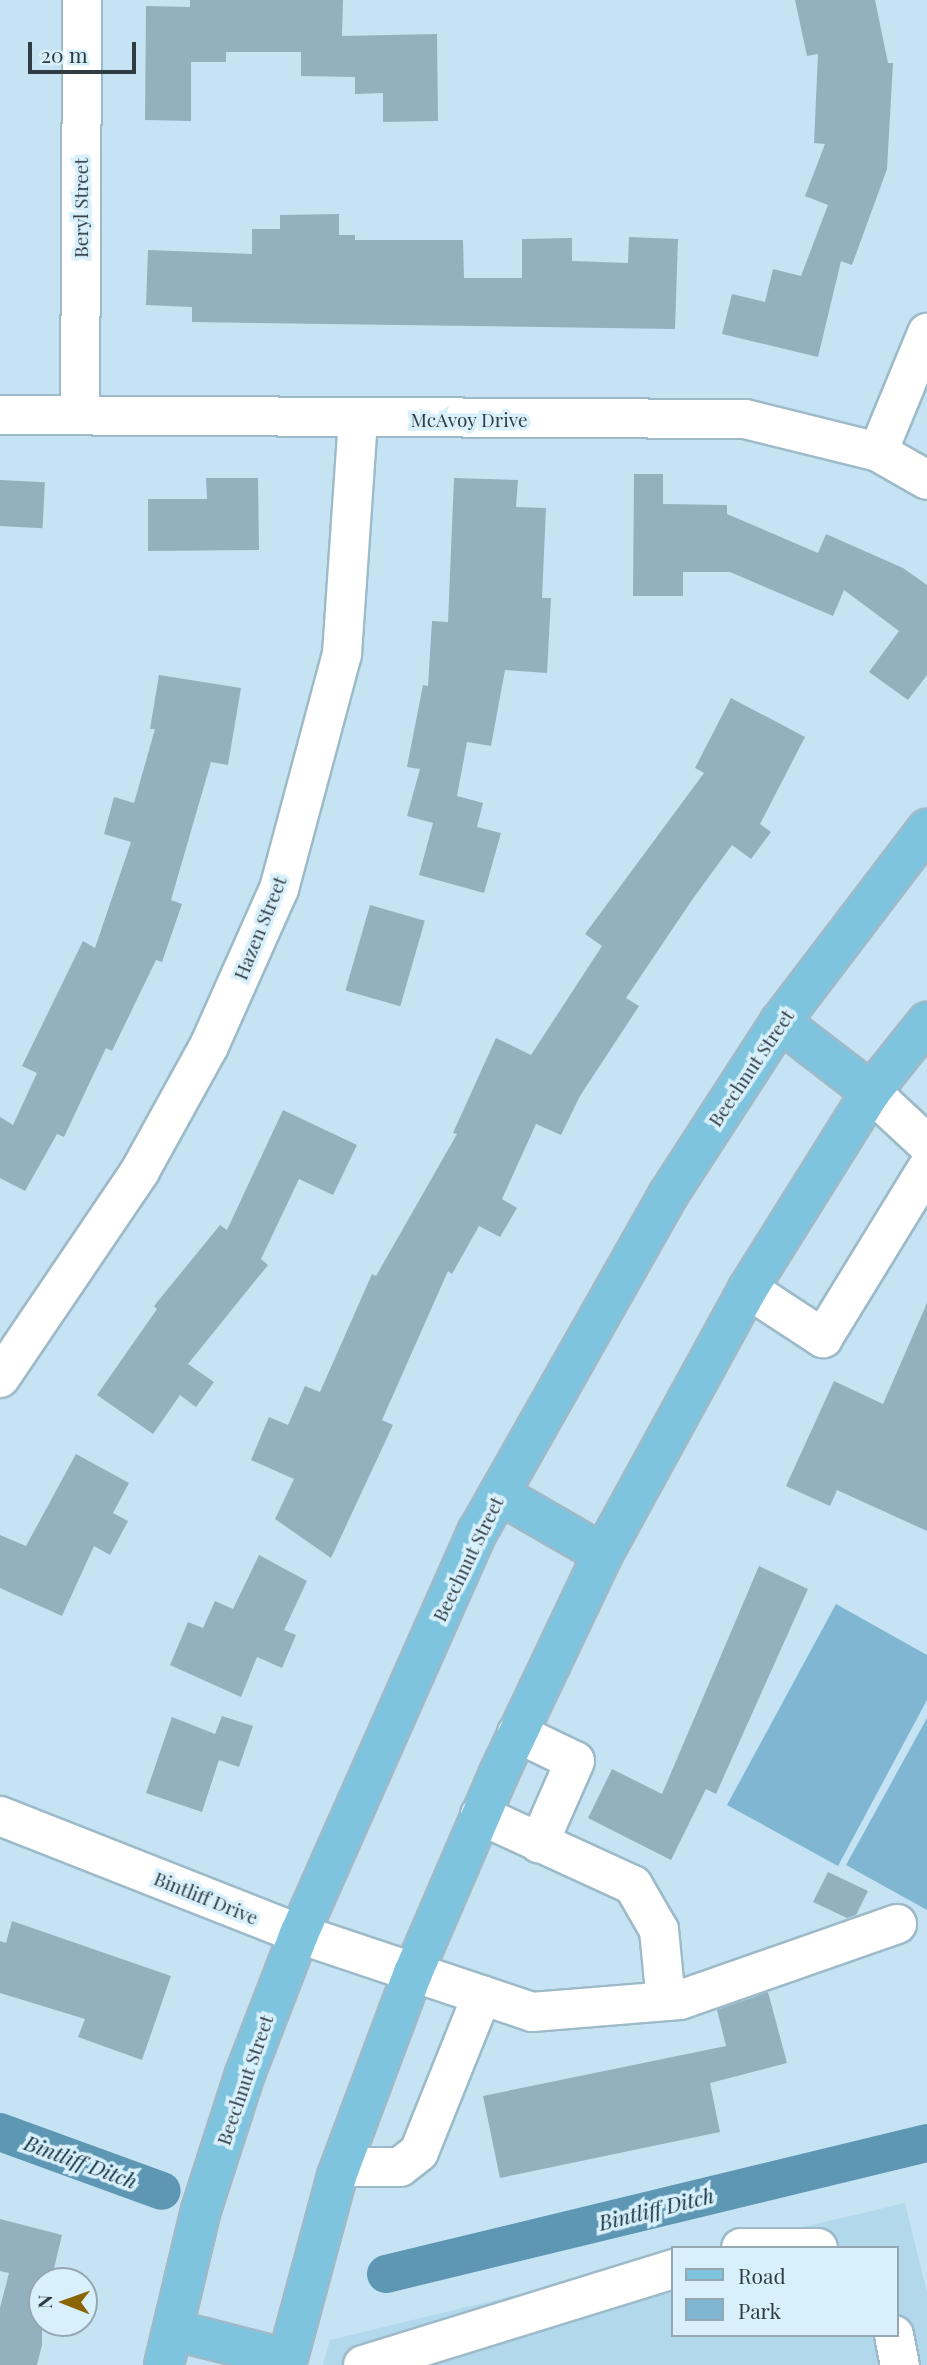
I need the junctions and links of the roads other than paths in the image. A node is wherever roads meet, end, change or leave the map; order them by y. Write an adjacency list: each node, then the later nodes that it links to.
1 (82, 0): 4 (street, Beryl Street)
2 (927, 333): 6 (street)
3 (0, 415): 4 (street, McAvoy Drive)
4 (80, 415): 5 (street, McAvoy Drive)
5 (358, 420): 6 (street, McAvoy Drive); 15 (street, Hazen Street)
6 (878, 452): 7 (street, McAvoy Drive)
7 (927, 480)
8 (927, 829): 9 (main road, Beechnut Street)
9 (780, 1022): 11 (main road); 16 (main road, Beechnut Street)
10 (927, 1022): 11 (main road)
11 (872, 1092): 12 (street); 14 (main road)
12 (927, 1144)
13 (927, 1168): 14 (street)
14 (748, 1289): 17 (main road)
15 (0, 1378)
16 (499, 1494): 17 (main road); 23 (main road, Beechnut Street)
17 (603, 1554): 18 (main road)
18 (517, 1733): 19 (main road); 21 (street)
19 (480, 1815): 21 (street); 24 (main road)
20 (0, 1816): 23 (street, Bintliff Drive)
21 (539, 1843): 26 (street)
22 (897, 1924): 26 (street, Bintliff Drive)
23 (299, 1934): 24 (street, Bintliff Drive); 30 (main road, Beechnut Street)
24 (413, 1973): 25 (street, Bintliff Drive); 27 (main road)
25 (482, 1995): 26 (street, Bintliff Drive); 27 (street)
26 (666, 2001)
27 (341, 2167): 31 (main road)
28 (671, 2270): 32 (street)
29 (894, 2337): 33 (street)
30 (169, 2348): 31 (main road)
31 (294, 2363)
32 (363, 2365)
33 (901, 2365)

